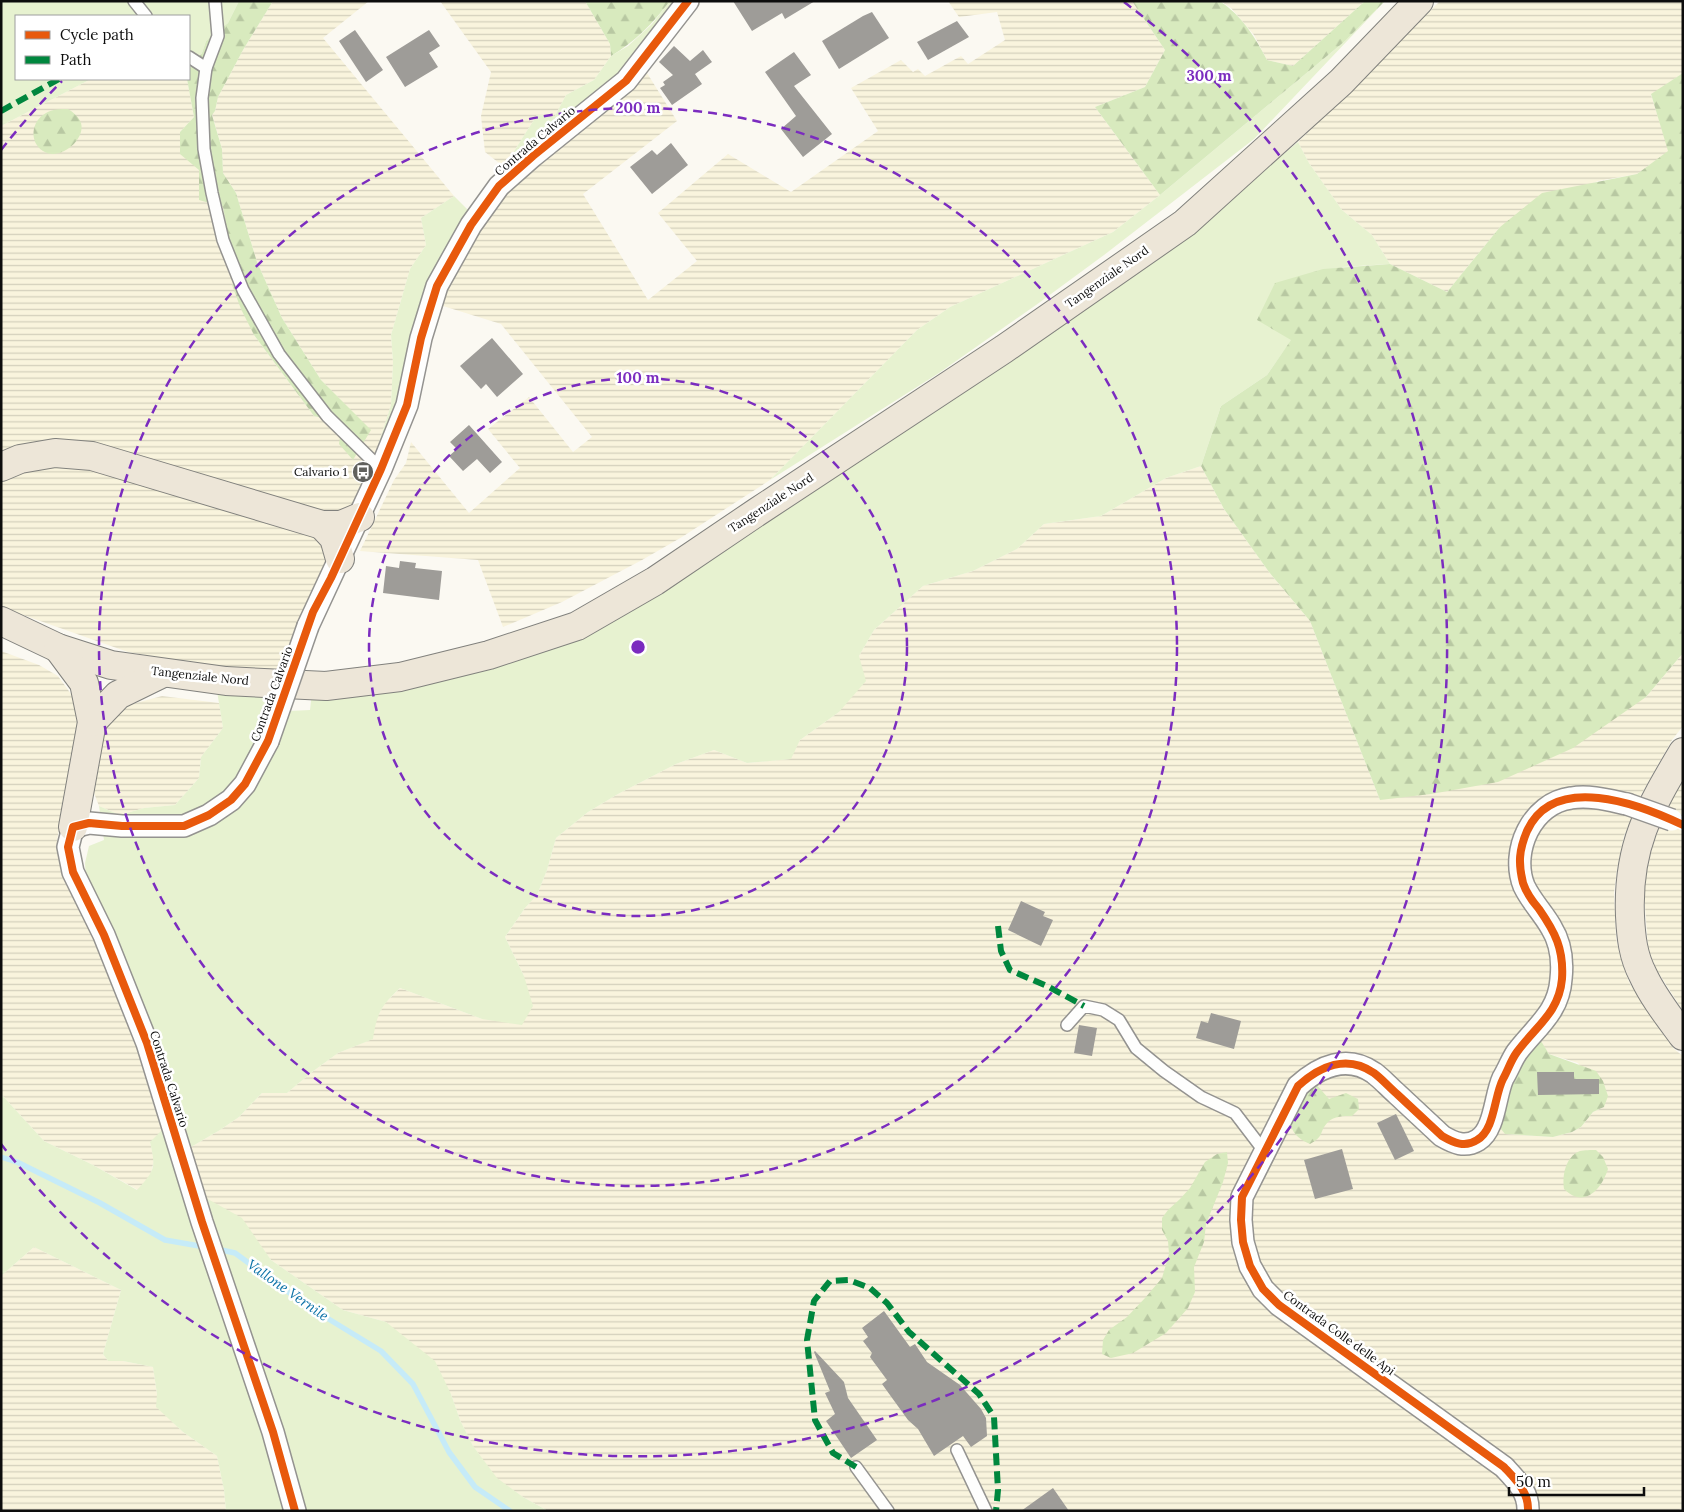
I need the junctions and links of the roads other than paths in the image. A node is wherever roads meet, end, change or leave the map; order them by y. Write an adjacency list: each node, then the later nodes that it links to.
1 (134, 1): 5 (lane)
2 (215, 1): 7 (lane)
3 (688, 1): 9 (street, Contrada Calvario)
4 (1419, 1): 15 (main road, Tangenziale Nord)
5 (145, 15)
6 (190, 58): 7 (lane)
7 (206, 68): 9 (lane)
8 (1, 467): 11 (main road)
9 (381, 469): 10 (street, Contrada Calvario)
10 (360, 516): 11 (main road); 12 (street, Contrada Calvario)
11 (322, 525): 12 (main road)
12 (340, 559): 19 (street, Contrada Calvario, bridge)
13 (1, 621): 14 (main road, Tangenziale Nord)
14 (58, 648): 15 (main road, Tangenziale Nord); 16 (main road)
15 (163, 673): 16 (main road)
16 (92, 722): 19 (main road)
17 (1683, 752): 21 (main road)
18 (1677, 823): 22 (street, Contrada Colle delle Api, bridge)
19 (73, 827): 25 (street, Contrada Calvario)
20 (1067, 1026): 22 (lane)
21 (1683, 1036)
22 (1264, 1151): 28 (street, Contrada Colle delle Api)
23 (957, 1450): 27 (lane)
24 (856, 1467): 26 (lane)
25 (295, 1511)
26 (888, 1511)
27 (986, 1511)
28 (1528, 1511)

